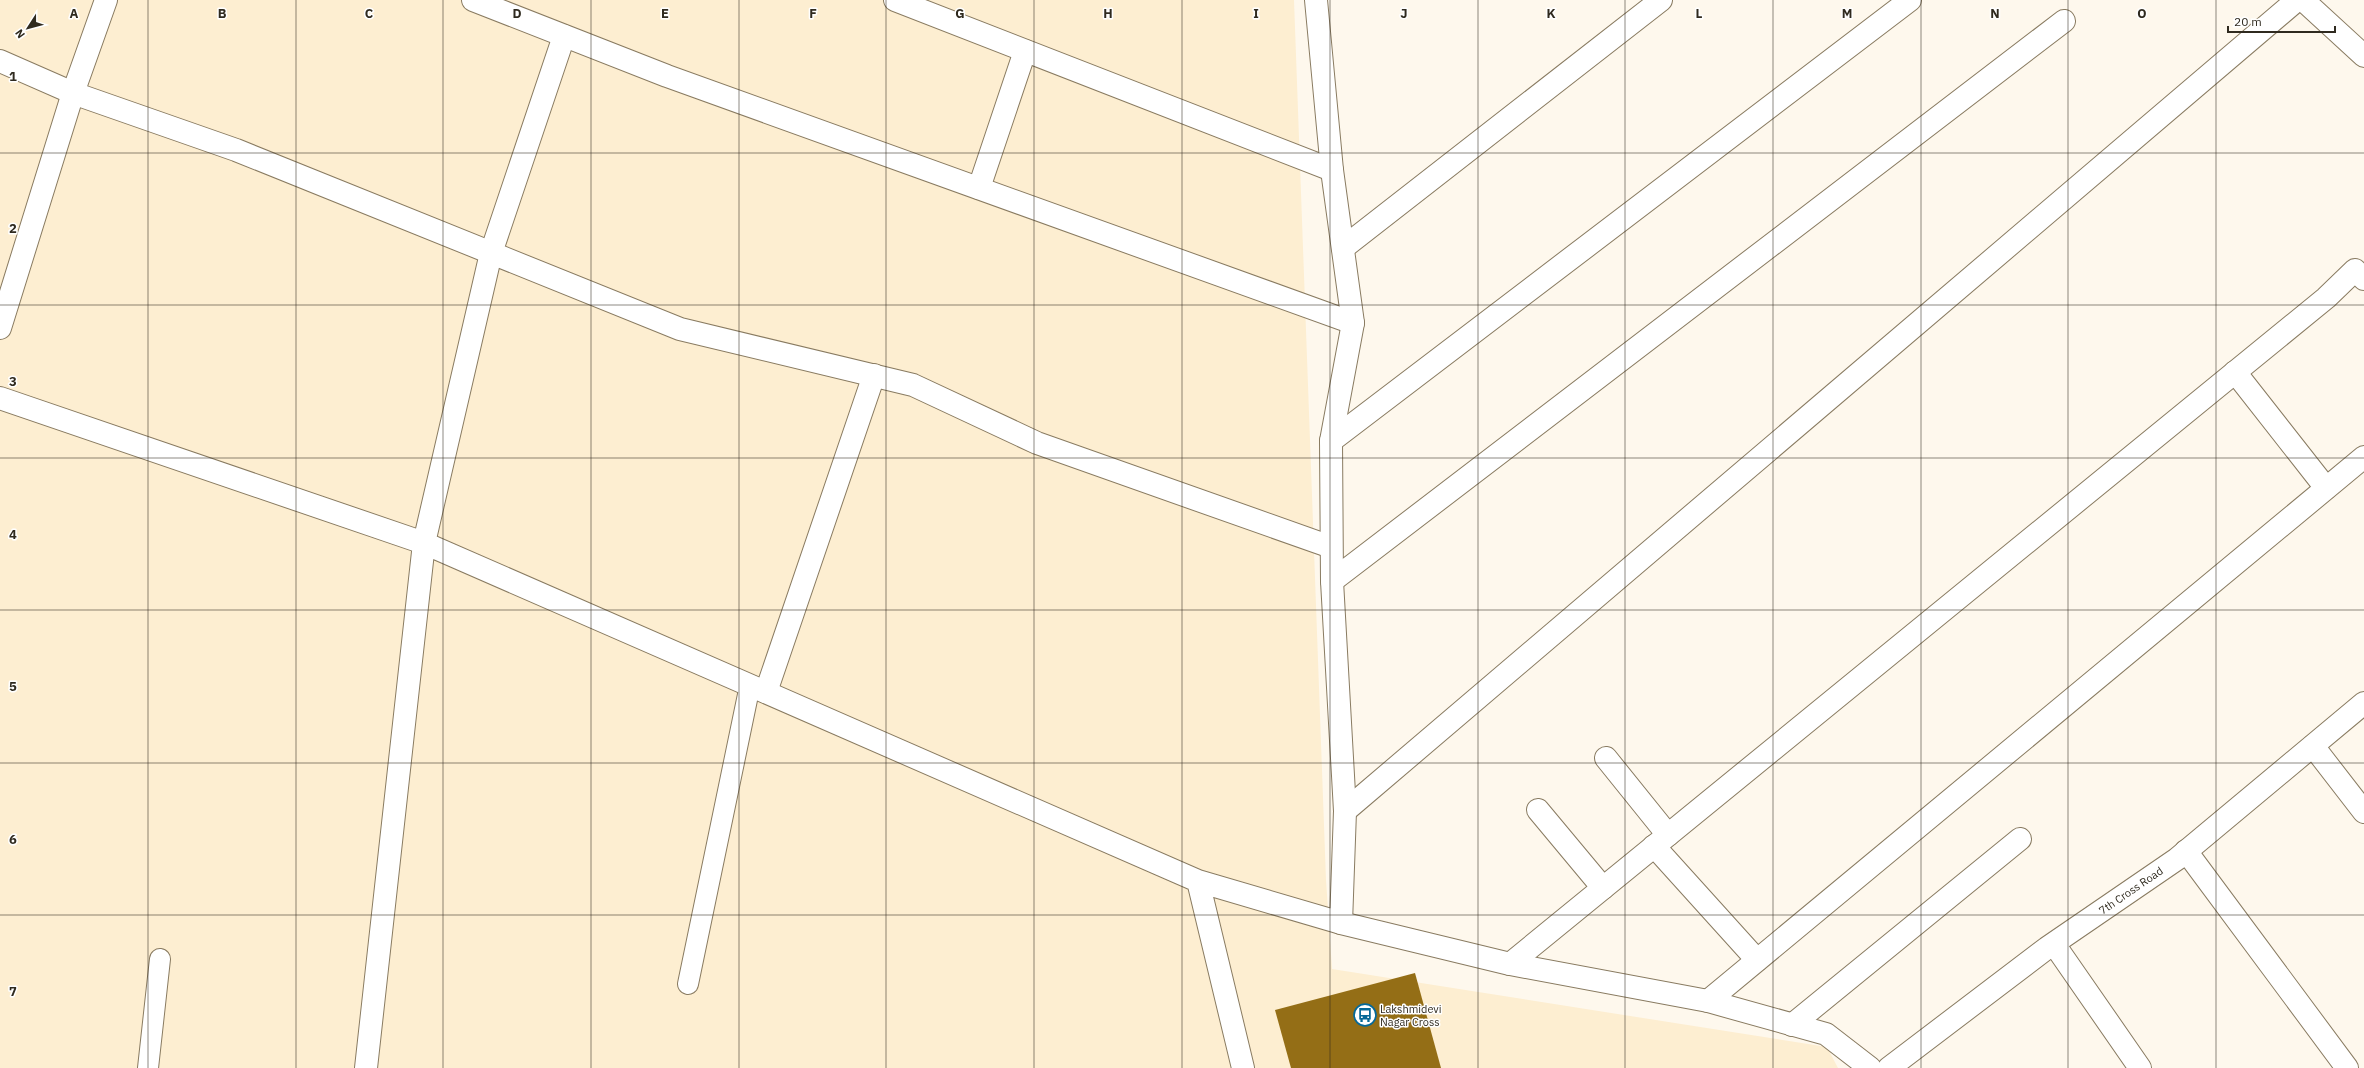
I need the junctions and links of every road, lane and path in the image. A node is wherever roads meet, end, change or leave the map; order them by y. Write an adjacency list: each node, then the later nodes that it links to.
1 (106, 0): 14 (street)
2 (473, 0): 10 (street)
3 (895, 0): 11 (street)
4 (1316, 0): 15 (street)
5 (1661, 0): 17 (street)
6 (1910, 0): 25 (street)
7 (2297, 0): 36 (street)
8 (2303, 0): 12 (street)
9 (2064, 21): 30 (street)
10 (564, 36): 16 (street); 18 (street)
11 (1025, 51): 15 (street); 16 (street)
12 (2364, 56)
13 (0, 61): 14 (street)
14 (73, 93): 18 (street); 21 (street)
15 (1332, 170): 17 (street)
16 (979, 188): 20 (street)
17 (1343, 248): 20 (street)
18 (491, 253): 23 (street); 28 (street)
19 (2364, 280): 22 (street)
20 (1353, 323): 25 (street)
21 (0, 328)
22 (2235, 372): 27 (street); 39 (street)
23 (874, 375): 29 (street); 31 (street)
24 (0, 398): 28 (street)
25 (1331, 442): 29 (street)
26 (2364, 457): 27 (street)
27 (2326, 488): 46 (street)
28 (424, 543): 31 (street); 52 (street)
29 (1331, 547): 30 (street)
30 (1332, 581): 36 (street)
31 (758, 689): 41 (street); 48 (lane)
32 (2364, 703): 33 (street, 7th Cross Road)
33 (2313, 746): 37 (street); 40 (street, 7th Cross Road)
34 (1606, 758): 39 (street)
35 (1538, 810): 42 (street)
36 (1345, 811): 43 (street)
37 (2364, 812)
38 (2020, 839): 50 (street)
39 (1661, 840): 42 (street); 46 (street)
40 (2186, 851): 44 (street, 7th Cross Road); 57 (street)
41 (1198, 881): 43 (street); 53 (street)
42 (1603, 888): 47 (street)
43 (1341, 923): 47 (street)
44 (2054, 944): 55 (street, 7th Cross Road); 56 (street)
45 (160, 959): 51 (lane)
46 (1757, 960): 49 (street)
47 (1510, 964): 49 (street)
48 (688, 984)
49 (1708, 1001): 50 (street)
50 (1792, 1025): 54 (street)
51 (148, 1068)
52 (366, 1068)
53 (1243, 1068)
54 (1870, 1068)
55 (1889, 1068)
56 (2140, 1068)
57 (2347, 1068)

